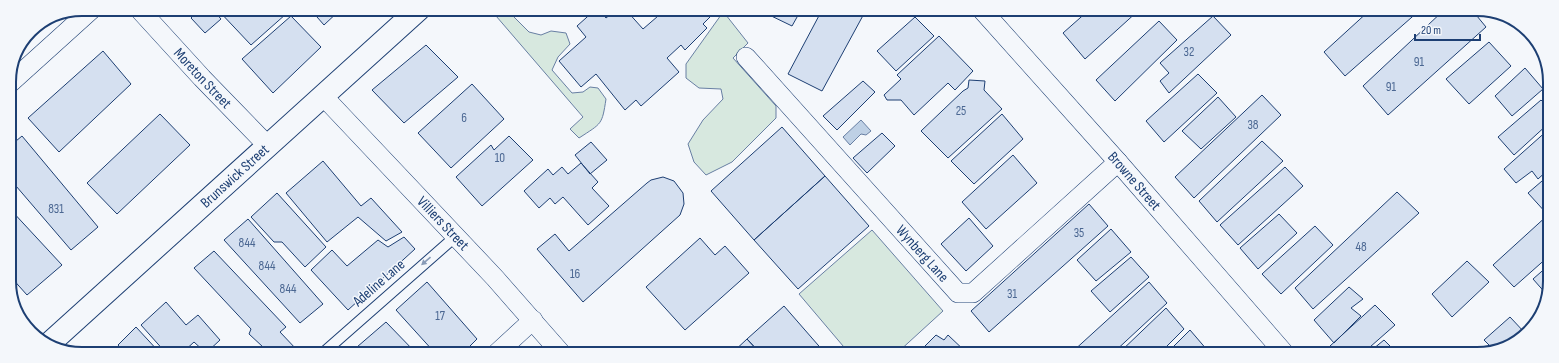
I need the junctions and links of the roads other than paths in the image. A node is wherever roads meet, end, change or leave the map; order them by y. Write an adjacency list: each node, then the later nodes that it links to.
1 (84, 16): 6 (street)
2 (145, 16): 8 (street, Moreton Street)
3 (411, 16): 7 (main road, Brunswick Street)
4 (987, 16): 9 (street, Browne Street)
5 (746, 56): 9 (street, Wynberg Lane)
6 (16, 78)
7 (323, 96): 8 (main road, Brunswick Street); 10 (street, Villiers Street)
8 (268, 146): 12 (main road, Brunswick Street)
9 (1118, 162): 16 (street, Browne Street)
10 (456, 236): 11 (street, Villiers Street); 13 (lane, Adeline Lane, one-way to 13)
11 (533, 320): 14 (street); 15 (street, Villiers Street)
12 (53, 340)
13 (330, 347)
14 (504, 347)
15 (557, 347)
16 (1279, 347)

